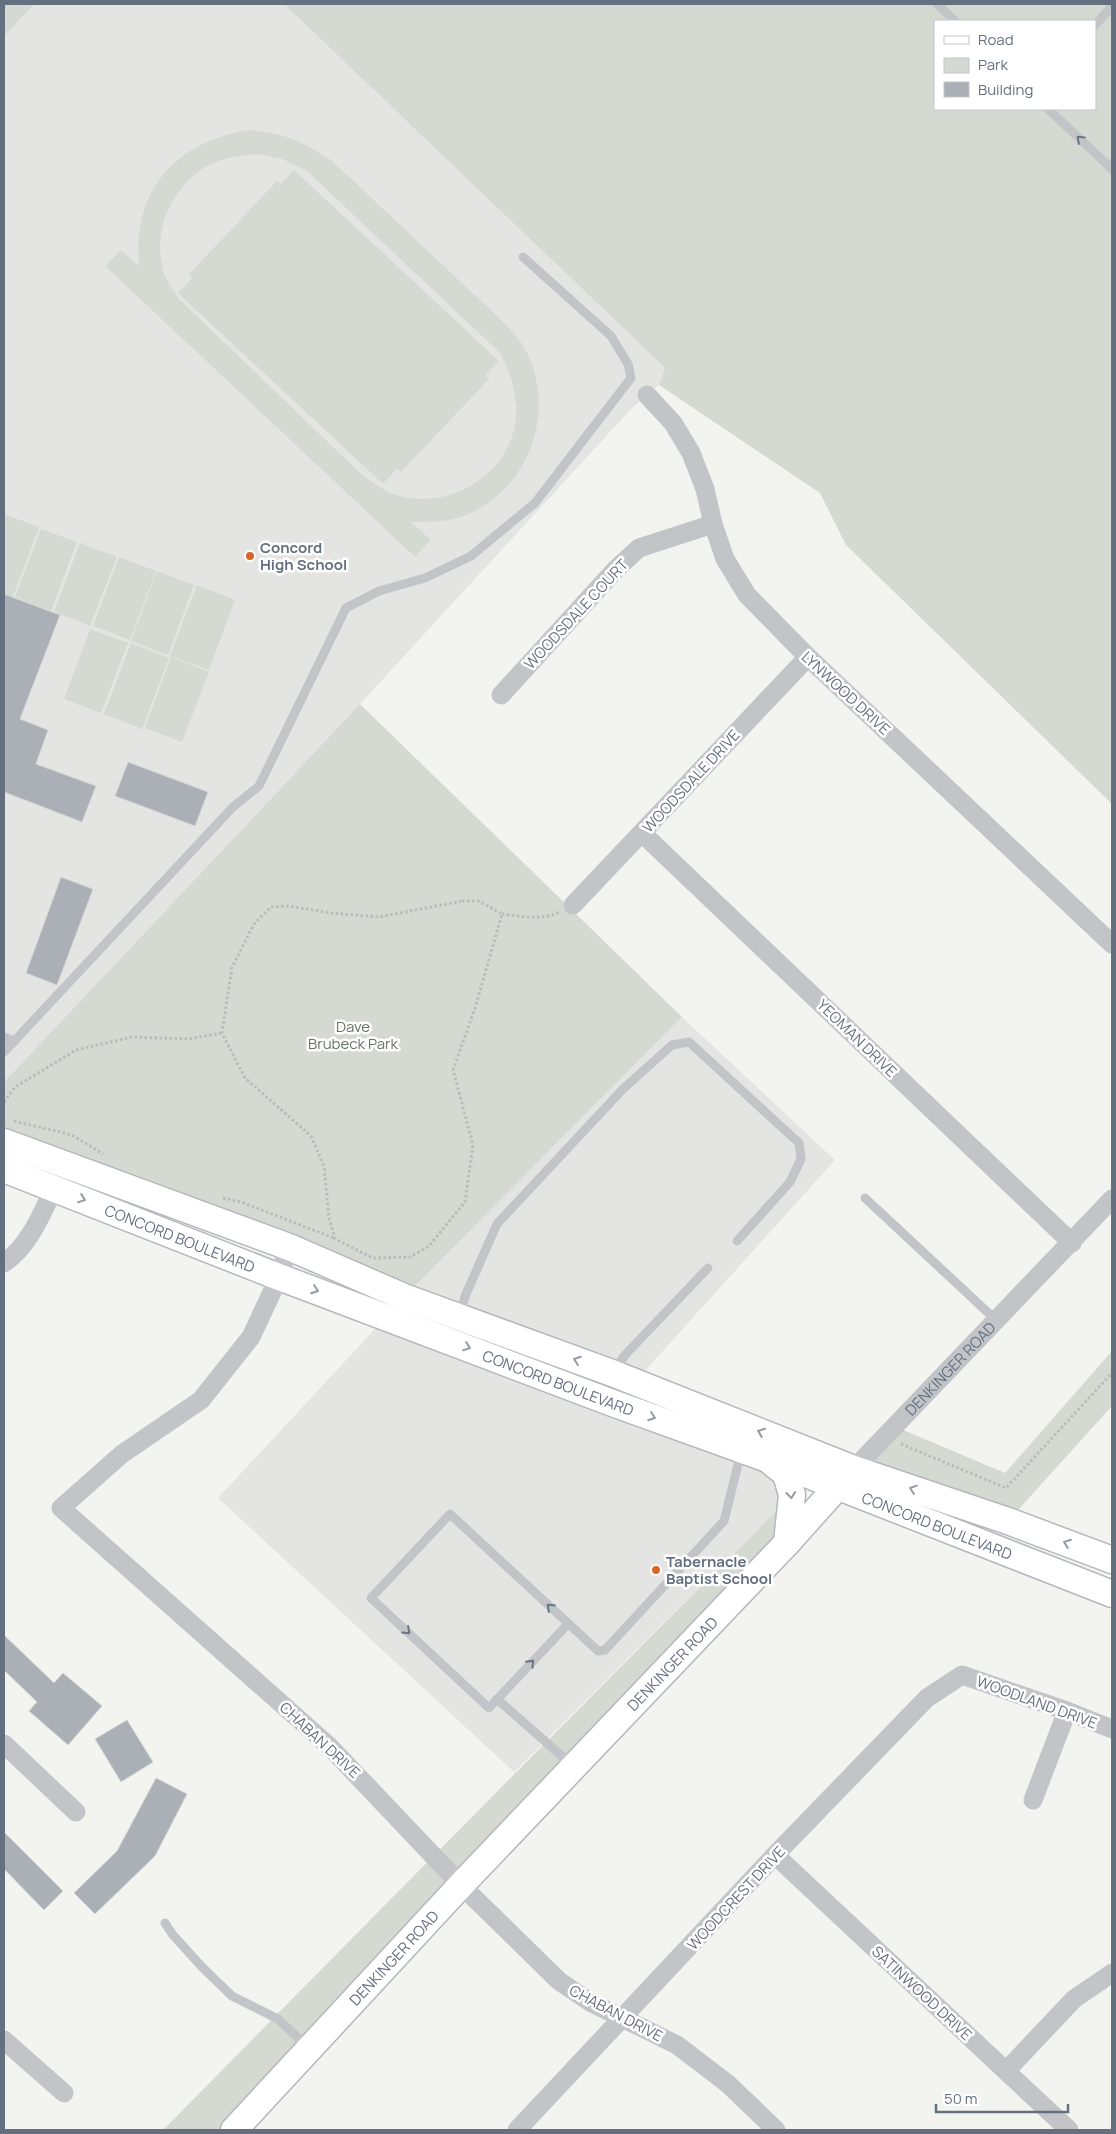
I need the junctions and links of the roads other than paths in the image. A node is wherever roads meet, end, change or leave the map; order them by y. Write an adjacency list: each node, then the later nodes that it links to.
1 (937, 4): 3 (lane)
2 (1112, 6): 4 (lane)
3 (954, 20)
4 (1096, 24)
5 (1049, 110): 6 (lane, one-way to 5)
6 (1112, 169)
7 (523, 257): 16 (lane)
8 (647, 395): 9 (street, LYNWOOD DRIVE)
9 (713, 524): 10 (street, LYNWOOD DRIVE); 11 (street, WOODSDALE COURT)
10 (808, 657): 12 (street, WOODSDALE DRIVE); 14 (street, LYNWOOD DRIVE)
11 (502, 695)
12 (642, 833): 13 (street, WOODSDALE DRIVE); 24 (street, YEOMAN DRIVE)
13 (573, 905)
14 (1112, 944)
15 (4, 1037): 16 (lane)
16 (15, 1041): 17 (lane)
17 (4, 1052)
18 (4, 1142): 20 (street, CONCORD BOULEVARD)
19 (4, 1169): 20 (street, CONCORD BOULEVARD)
20 (59, 1177): 25 (street, CONCORD BOULEVARD); 26 (street); 28 (street, CONCORD BOULEVARD, one-way to 28)
21 (865, 1198): 30 (lane)
22 (1112, 1199): 24 (street, DENKINGER ROAD)
23 (737, 1241): 29 (lane)
24 (1072, 1243): 30 (street, DENKINGER ROAD)
25 (289, 1247): 28 (street); 29 (street, CONCORD BOULEVARD)
26 (4, 1263)
27 (708, 1268): 31 (lane)
28 (279, 1277): 32 (street, CONCORD BOULEVARD, one-way to 32); 47 (street, CHABAN DRIVE)
29 (458, 1317): 31 (street, CONCORD BOULEVARD, one-way to 29)
30 (998, 1321): 33 (street, DENKINGER ROAD)
31 (612, 1373): 33 (street, CONCORD BOULEVARD, one-way to 31)
32 (753, 1454): 33 (street, CONCORD BOULEVARD); 34 (street, one-way to 34); 37 (lane)
33 (846, 1478): 34 (street, DENKINGER ROAD); 35 (street, CONCORD BOULEVARD, one-way to 33); 36 (street, CONCORD BOULEVARD)
34 (787, 1543): 43 (street, DENKINGER ROAD)
35 (1112, 1560)
36 (1112, 1594)
37 (568, 1624): 39 (lane, one-way to 37); 39 (lane, one-way to 39)
38 (962, 1675): 40 (street, WOODLAND DRIVE); 46 (street, WOODCREST DRIVE)
39 (497, 1699): 43 (lane)
40 (1067, 1711): 41 (street, WOODLAND DRIVE); 44 (street)
41 (1112, 1729)
42 (4, 1744): 45 (street)
43 (574, 1766): 47 (street, DENKINGER ROAD)
44 (1034, 1800)
45 (76, 1812)
46 (775, 1855): 50 (street, WOODCREST DRIVE); 53 (street, SATINWOOD DRIVE)
47 (461, 1885): 50 (street, CHABAN DRIVE); 52 (street, DENKINGER ROAD)
48 (165, 1923): 52 (lane)
49 (1112, 1973): 53 (street)
50 (624, 2018): 56 (street, WOODCREST DRIVE); 57 (street, CHABAN DRIVE)
51 (4, 2040): 54 (street)
52 (310, 2048): 55 (street, DENKINGER ROAD)
53 (1006, 2071): 58 (street, SATINWOOD DRIVE)
54 (64, 2093)
55 (234, 2130)
56 (517, 2130)
57 (776, 2130)
58 (1069, 2130)

